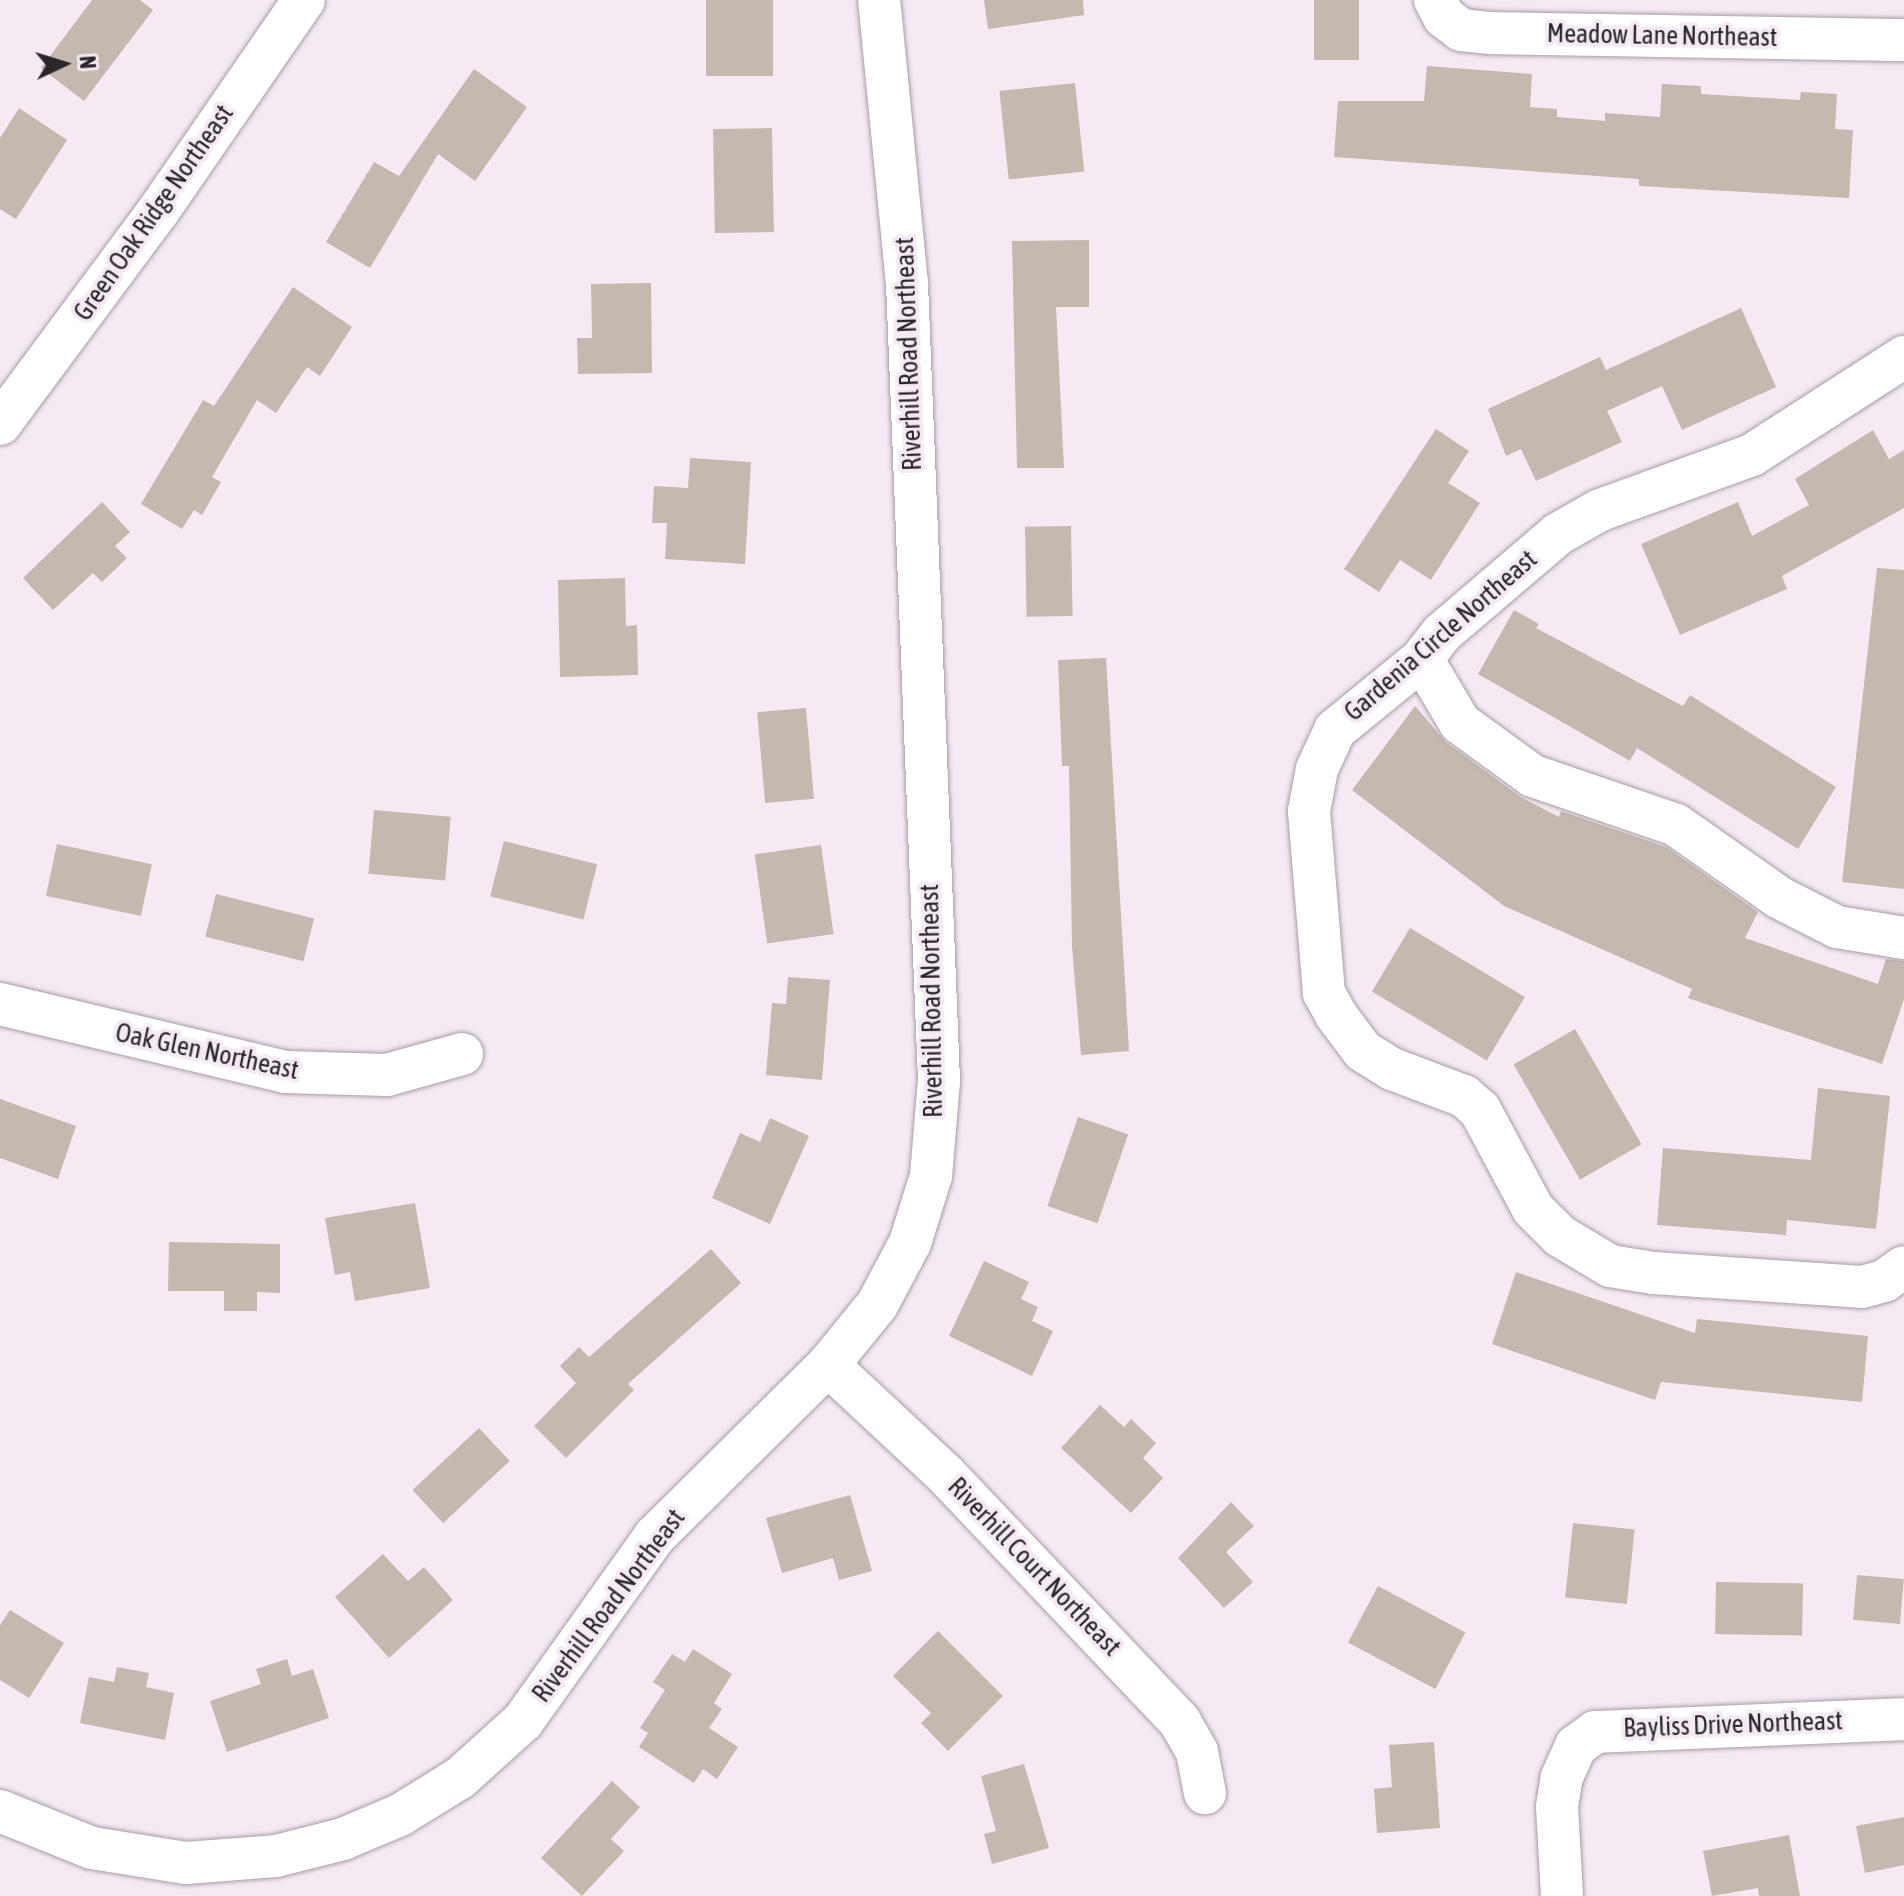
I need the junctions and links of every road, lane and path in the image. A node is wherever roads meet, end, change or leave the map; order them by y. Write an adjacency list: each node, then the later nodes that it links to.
1 (304, 0): 6 (street, Green Oak Ridge Northeast)
2 (879, 0): 12 (street, Riverhill Road Northeast)
3 (1435, 0): 4 (street, Meadow Lane Northeast)
4 (1904, 40)
5 (1904, 357): 7 (street, Gardenia Circle Northeast)
6 (0, 424)
7 (1422, 659): 8 (street); 11 (street, Gardenia Circle Northeast)
8 (1904, 938)
9 (0, 1004): 10 (street, Oak Glen Northeast)
10 (462, 1054)
11 (1904, 1267)
12 (828, 1365): 14 (street, Riverhill Court Northeast); 16 (street, Riverhill Road Northeast)
13 (1904, 1719): 17 (street, Bayliss Drive Northeast)
14 (1205, 1793)
15 (0, 1811): 16 (street, Riverhill Road Northeast)
16 (186, 1880)
17 (1562, 1896)

